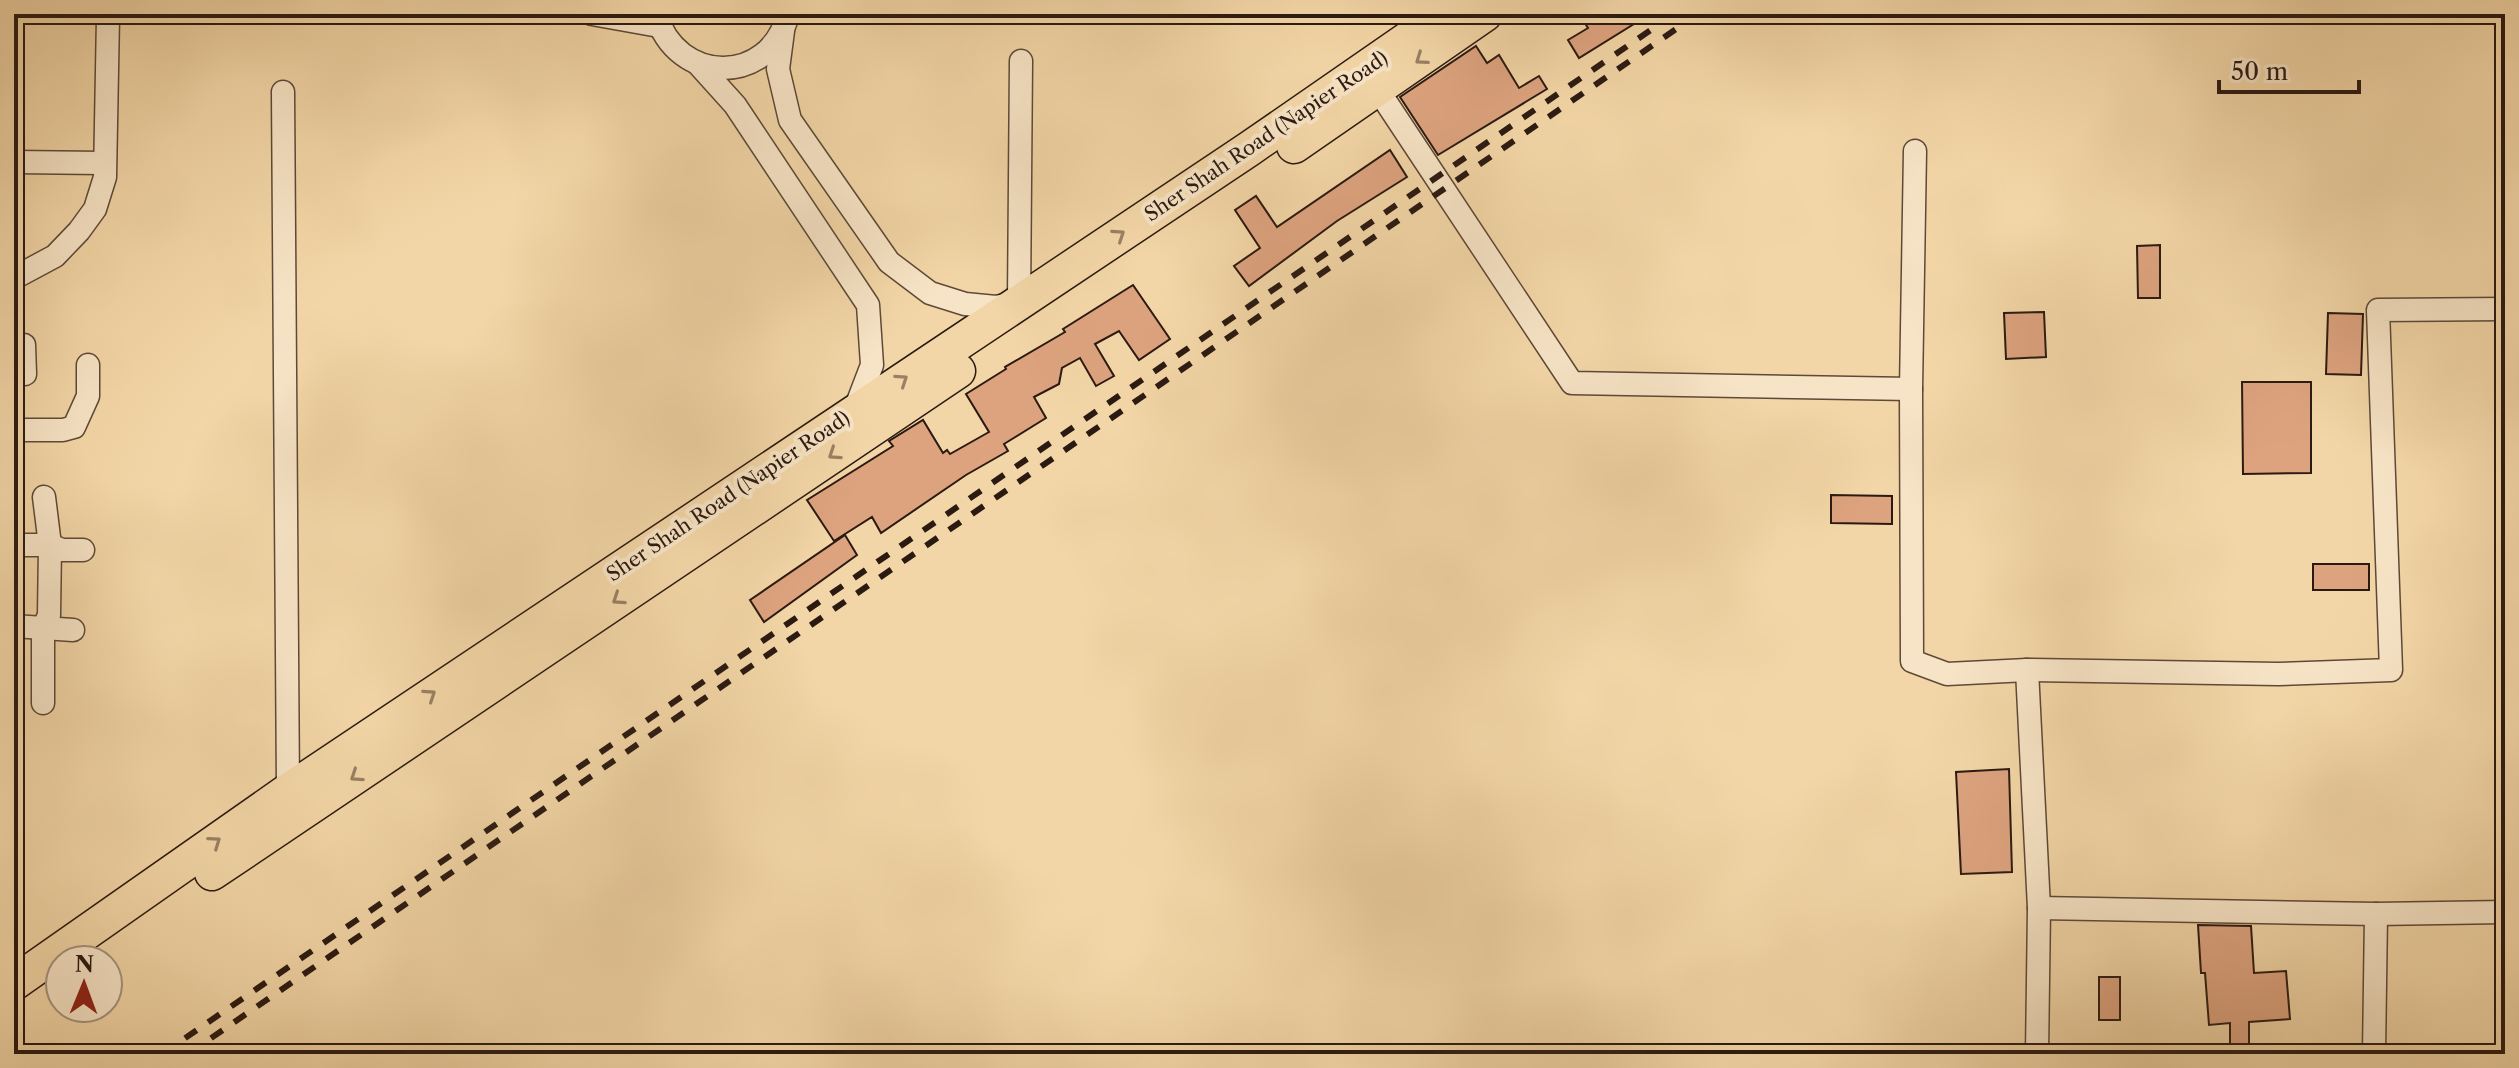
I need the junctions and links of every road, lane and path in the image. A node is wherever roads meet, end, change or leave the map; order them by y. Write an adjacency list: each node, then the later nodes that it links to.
1 (592, 14): 5 (street)
2 (1444, 14): 15 (main road, Sher Shah Road (Napier Road), one-way to 2)
3 (1485, 14): 9 (main road, Sher Shah Road (Napier Road), one-way to 9)
4 (111, 15): 13 (street)
5 (658, 20): 8 (street)
6 (785, 22): 8 (street); 15 (street)
7 (1021, 61): 15 (street)
8 (698, 64): 21 (street)
9 (1378, 90): 20 (street); 36 (main road, Sher Shah Road (Napier Road), one-way to 36)
10 (283, 92): 32 (street)
11 (1915, 151): 20 (street)
12 (14, 162): 13 (street)
13 (103, 163): 14 (street)
14 (14, 278)
15 (1019, 302): 21 (main road, Sher Shah Road (Napier Road), one-way to 15)
16 (2505, 309): 30 (street)
17 (24, 345): 19 (street)
18 (88, 365): 22 (street)
19 (14, 373)
20 (1911, 389): 30 (street)
21 (854, 412): 32 (main road, Sher Shah Road (Napier Road), one-way to 21)
22 (14, 430)
23 (44, 497): 25 (street)
24 (14, 545): 25 (street)
25 (50, 545): 26 (street); 28 (street)
26 (83, 550)
27 (14, 626): 28 (street)
28 (43, 629): 29 (street); 31 (street)
29 (73, 630)
30 (2027, 670): 33 (street)
31 (43, 703)
32 (288, 791): 37 (main road, Sher Shah Road (Napier Road), one-way to 32)
33 (2039, 908): 35 (street); 40 (street)
34 (2505, 912): 35 (street)
35 (2376, 914): 41 (street)
36 (106, 944)
37 (14, 983)
38 (44, 985): 39 (main road)
39 (14, 1005)
40 (2037, 1054)
41 (2374, 1054)

